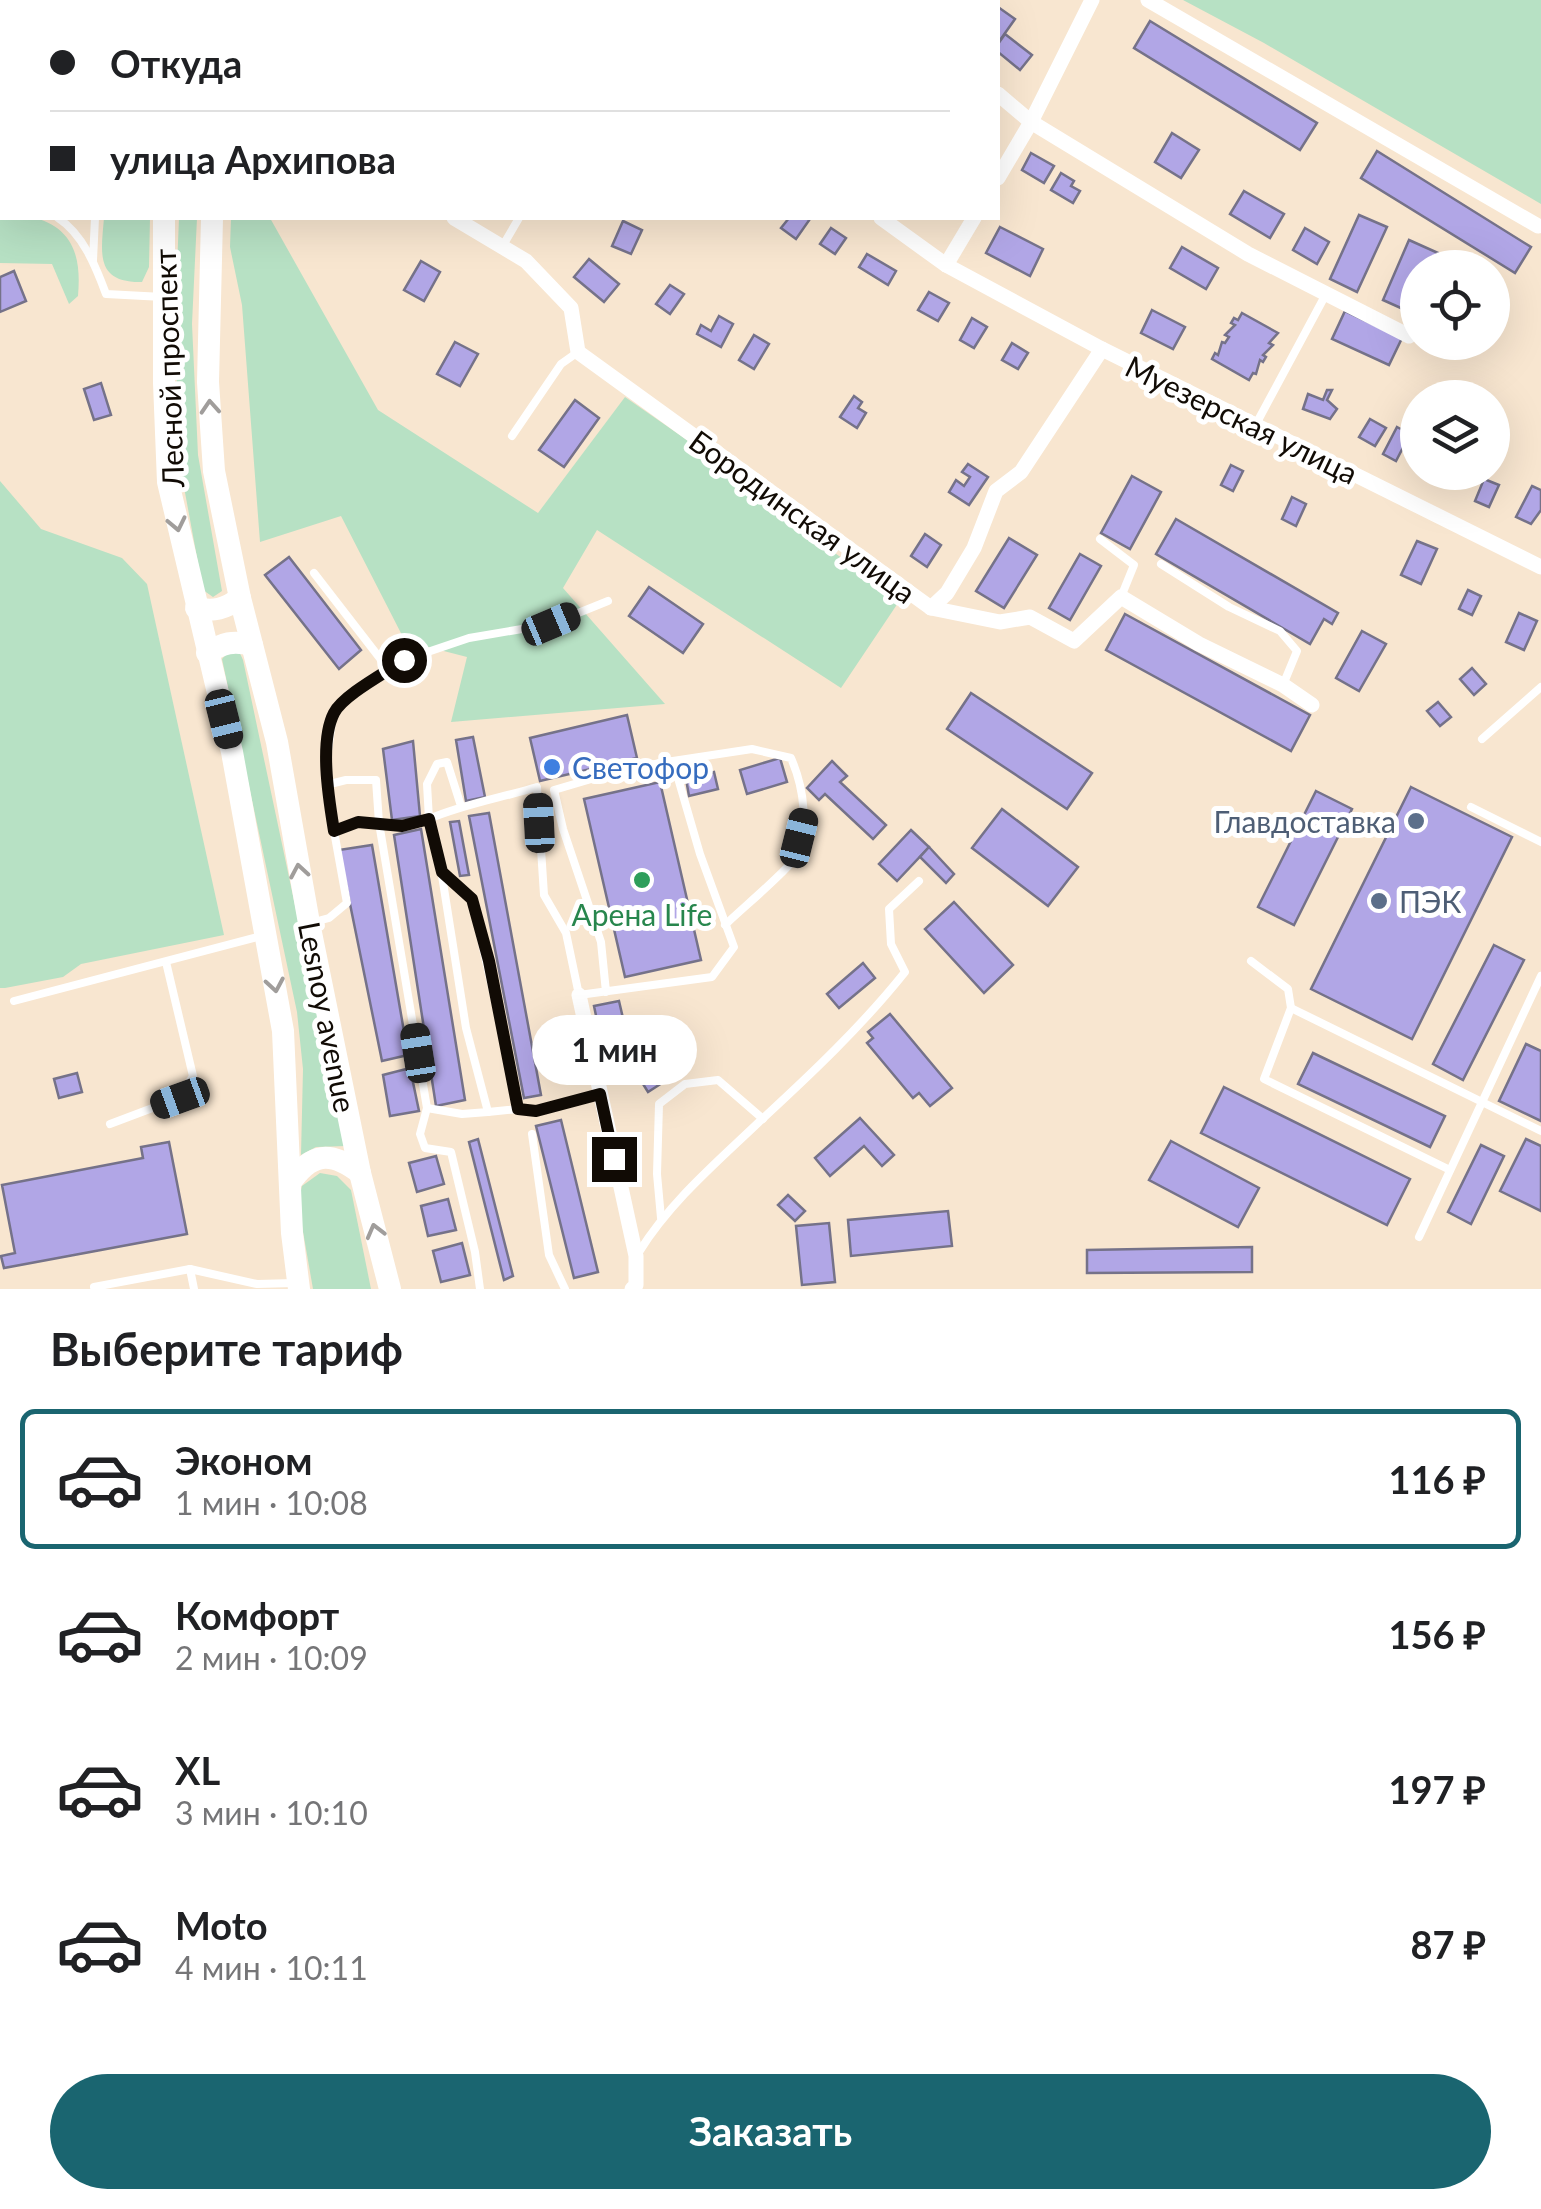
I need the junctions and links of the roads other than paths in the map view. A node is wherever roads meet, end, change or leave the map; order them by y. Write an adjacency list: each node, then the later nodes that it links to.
1 (1092, 0): 4 (street)
2 (1148, 0): 14 (street)
3 (1000, 96): 4 (street)
4 (1031, 122): 5 (street); 18 (street)
5 (1000, 175)
6 (63, 220): 16 (lane)
7 (95, 220): 16 (lane)
8 (164, 220): 19 (main road, Лесной проспект)
9 (212, 220): 29 (main road, Лесной проспект, one-way to 9)
10 (457, 220): 15 (street)
11 (518, 220): 15 (lane)
12 (884, 220): 17 (street, Муезерская улица)
13 (973, 220): 17 (street)
14 (1538, 226)
15 (502, 247): 22 (street)
16 (93, 260): 19 (lane)
17 (946, 266): 21 (street, Муезерская улица)
18 (1326, 294): 20 (street); 23 (lane)
19 (163, 297): 32 (main road, Лесной проспект, one-way to 32)
20 (1400, 331)
21 (1102, 349): 23 (street, Муезерская улица); 33 (street)
22 (578, 352): 24 (lane); 33 (street, Бородинская улица)
23 (1255, 426): 27 (street, Муезерская улица)
24 (512, 436)
25 (1100, 539): 30 (lane)
26 (1161, 564): 37 (lane)
27 (1541, 567)
28 (314, 573): 36 (lane)
29 (240, 598): 32 (main road); 34 (main road, Лесной проспект)
30 (1120, 598): 33 (street, Бородинская улица); 37 (street)
31 (608, 601): 36 (lane)
32 (196, 608): 35 (main road, Лесной проспект)
33 (931, 608)
34 (252, 645): 35 (main road); 51 (main road, Лесной проспект, one-way to 34)
35 (207, 653): 53 (main road, Лесной проспект)
36 (389, 670): 42 (lane)
37 (1283, 686): 39 (street)
38 (1541, 687): 40 (lane)
39 (1312, 706)
40 (1482, 739)
41 (673, 761): 52 (lane); 52 (lane); 57 (lane)
42 (326, 785): 46 (lane); 47 (lane)
43 (461, 806): 45 (lane); 45 (lane); 58 (lane)
44 (1471, 808): 48 (lane)
45 (429, 819): 46 (lane); 49 (lane)
46 (379, 823): 47 (lane); 63 (lane)
47 (334, 831): 51 (lane)
48 (1541, 842)
49 (442, 872): 64 (lane); 65 (lane)
50 (920, 881): 66 (lane)
51 (308, 923): 71 (main road, Lesnoy avenue)
52 (725, 925): 57 (lane)
53 (266, 935): 54 (lane); 72 (main road, Lesnoy avenue, one-way to 72)
54 (166, 962): 59 (lane); 67 (lane)
55 (1252, 962): 60 (lane)
56 (1540, 982): 62 (lane)
57 (606, 992): 58 (lane)
58 (579, 995): 61 (street)
59 (14, 1001)
60 (1291, 1008): 62 (lane); 70 (lane)
61 (600, 1094): 64 (lane); 75 (street)
62 (1482, 1101): 68 (lane); 70 (lane)
63 (427, 1108): 65 (lane); 81 (lane)
64 (518, 1109): 65 (lane)
65 (488, 1112)
66 (763, 1119): 73 (lane); 73 (lane)
67 (110, 1124)
68 (1541, 1132)
69 (532, 1134): 82 (lane)
70 (1450, 1170): 74 (lane)
71 (360, 1173): 72 (main road); 80 (main road, Lesnoy avenue, one-way to 71)
72 (290, 1183): 78 (main road, Lesnoy avenue)
73 (661, 1218): 75 (lane)
74 (1418, 1237)
75 (636, 1256): 83 (street)
76 (190, 1269): 77 (lane); 78 (lane); 79 (lane)
77 (94, 1286)
78 (299, 1286)
79 (194, 1289)
80 (390, 1289)
81 (480, 1289)
82 (564, 1289)
83 (632, 1289)

